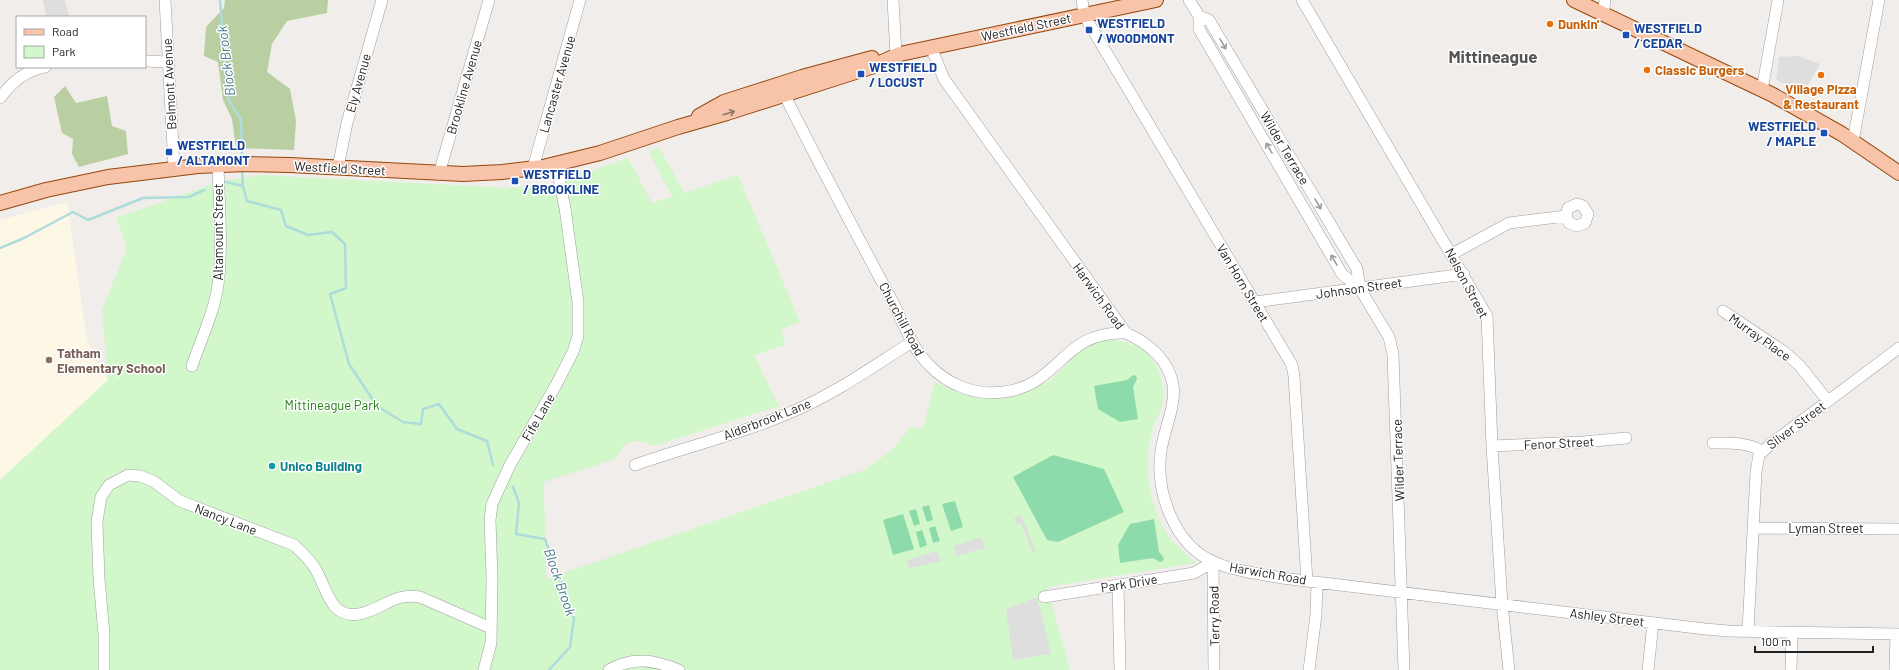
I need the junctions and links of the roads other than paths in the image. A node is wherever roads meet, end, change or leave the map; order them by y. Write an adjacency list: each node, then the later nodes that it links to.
1 (165, 0): 20 (street, Belmont Avenue)
2 (382, 0): 31 (street, Ely Avenue)
3 (488, 0): 34 (street, Brookline Avenue)
4 (580, 0): 32 (street, Lancaster Avenue)
5 (893, 0): 18 (street)
6 (1082, 0): 14 (street)
7 (1156, 0): 14 (main road, Westfield Street)
8 (1189, 0): 16 (street, Wilder Terrace)
9 (1302, 0): 39 (street, Nelson Street)
10 (1605, 0): 15 (street)
11 (1778, 0): 23 (street)
12 (1879, 0): 27 (street)
13 (1575, 1): 15 (main road)
14 (1084, 15): 17 (main road, Westfield Street); 42 (street, Van Horn Street)
15 (1603, 15): 23 (main road)
16 (1199, 16): 25 (street, Wilder Terrace, one-way to 25); 26 (street, Wilder Terrace)
17 (931, 47): 18 (main road, Westfield Street); 44 (street, Harwich Road)
18 (896, 55): 22 (main road, Westfield Street)
19 (146, 61): 20 (street)
20 (168, 62): 30 (street, Belmont Avenue)
21 (42, 68): 24 (street)
22 (781, 90): 28 (main road, Westfield Street); 45 (street, Churchill Road)
23 (1762, 90): 27 (main road)
24 (0, 98)
25 (1257, 100): 26 (street); 35 (street, Wilder Terrace)
26 (1244, 106): 36 (street, Wilder Terrace, one-way to 26)
27 (1853, 141): 33 (main road)
28 (556, 164): 32 (main road, Westfield Street); 63 (street, Fife Lane)
29 (218, 165): 30 (main road, Westfield Street); 31 (main road, Westfield Street); 47 (street, Altamount Street)
30 (174, 167): 37 (main road, Westfield Street)
31 (338, 167): 34 (main road, Westfield Street)
32 (533, 168): 34 (main road, Westfield Street)
33 (1899, 173)
34 (439, 174)
35 (1307, 184): 36 (street); 41 (street, Wilder Terrace, one-way to 41)
36 (1294, 192): 41 (street, Wilder Terrace, one-way to 36)
37 (0, 203)
38 (1566, 216): 39 (street)
39 (1452, 254): 40 (street, Nelson Street)
40 (1464, 274): 41 (street, Johnson Street); 51 (street, Nelson Street)
41 (1360, 289): 42 (street, Johnson Street); 59 (street, Wilder Terrace)
42 (1255, 302): 57 (street, Van Horn Street)
43 (1723, 312): 48 (street, Murray Place)
44 (1126, 333): 45 (street, Churchill Road); 56 (street, Harwich Road)
45 (912, 342): 53 (street, Alderbrook Lane)
46 (1899, 348): 48 (street, Silver Street)
47 (192, 366)
48 (1828, 401): 52 (street, Silver Street)
49 (1626, 438): 51 (street, Fenor Street)
50 (1713, 443): 52 (street)
51 (1492, 446): 61 (street, Nelson Street)
52 (1762, 451): 54 (street, Silver Street)
53 (635, 465)
54 (1754, 528): 55 (street, Lyman Street); 64 (street, Silver Street)
55 (1899, 529)
56 (1213, 562): 57 (street, Harwich Road); 58 (street, Park Drive); 72 (street, Terry Road)
57 (1312, 581): 59 (street, Ashley Street); 73 (street, Van Horn Street)
58 (1118, 585): 60 (street, Park Drive); 71 (street)
59 (1401, 592): 61 (street, Ashley Street); 74 (street, Wilder Terrace)
60 (1044, 597)
61 (1502, 604): 62 (street, Ashley Street); 75 (street, Nelson Street)
62 (1653, 623): 64 (street, Ashley Street); 76 (street)
63 (491, 628): 67 (street, Nancy Lane); 68 (street, Fife Lane)
64 (1748, 632): 65 (street, Ashley Street)
65 (1792, 632): 66 (street, Ashley Street); 77 (street)
66 (1897, 634): 78 (street)
67 (104, 670)
68 (484, 670)
69 (610, 670): 70 (street)
70 (679, 670)
71 (1120, 670)
72 (1214, 670)
73 (1309, 670)
74 (1404, 670)
75 (1509, 670)
76 (1648, 670)
77 (1791, 670)
78 (1895, 670)

